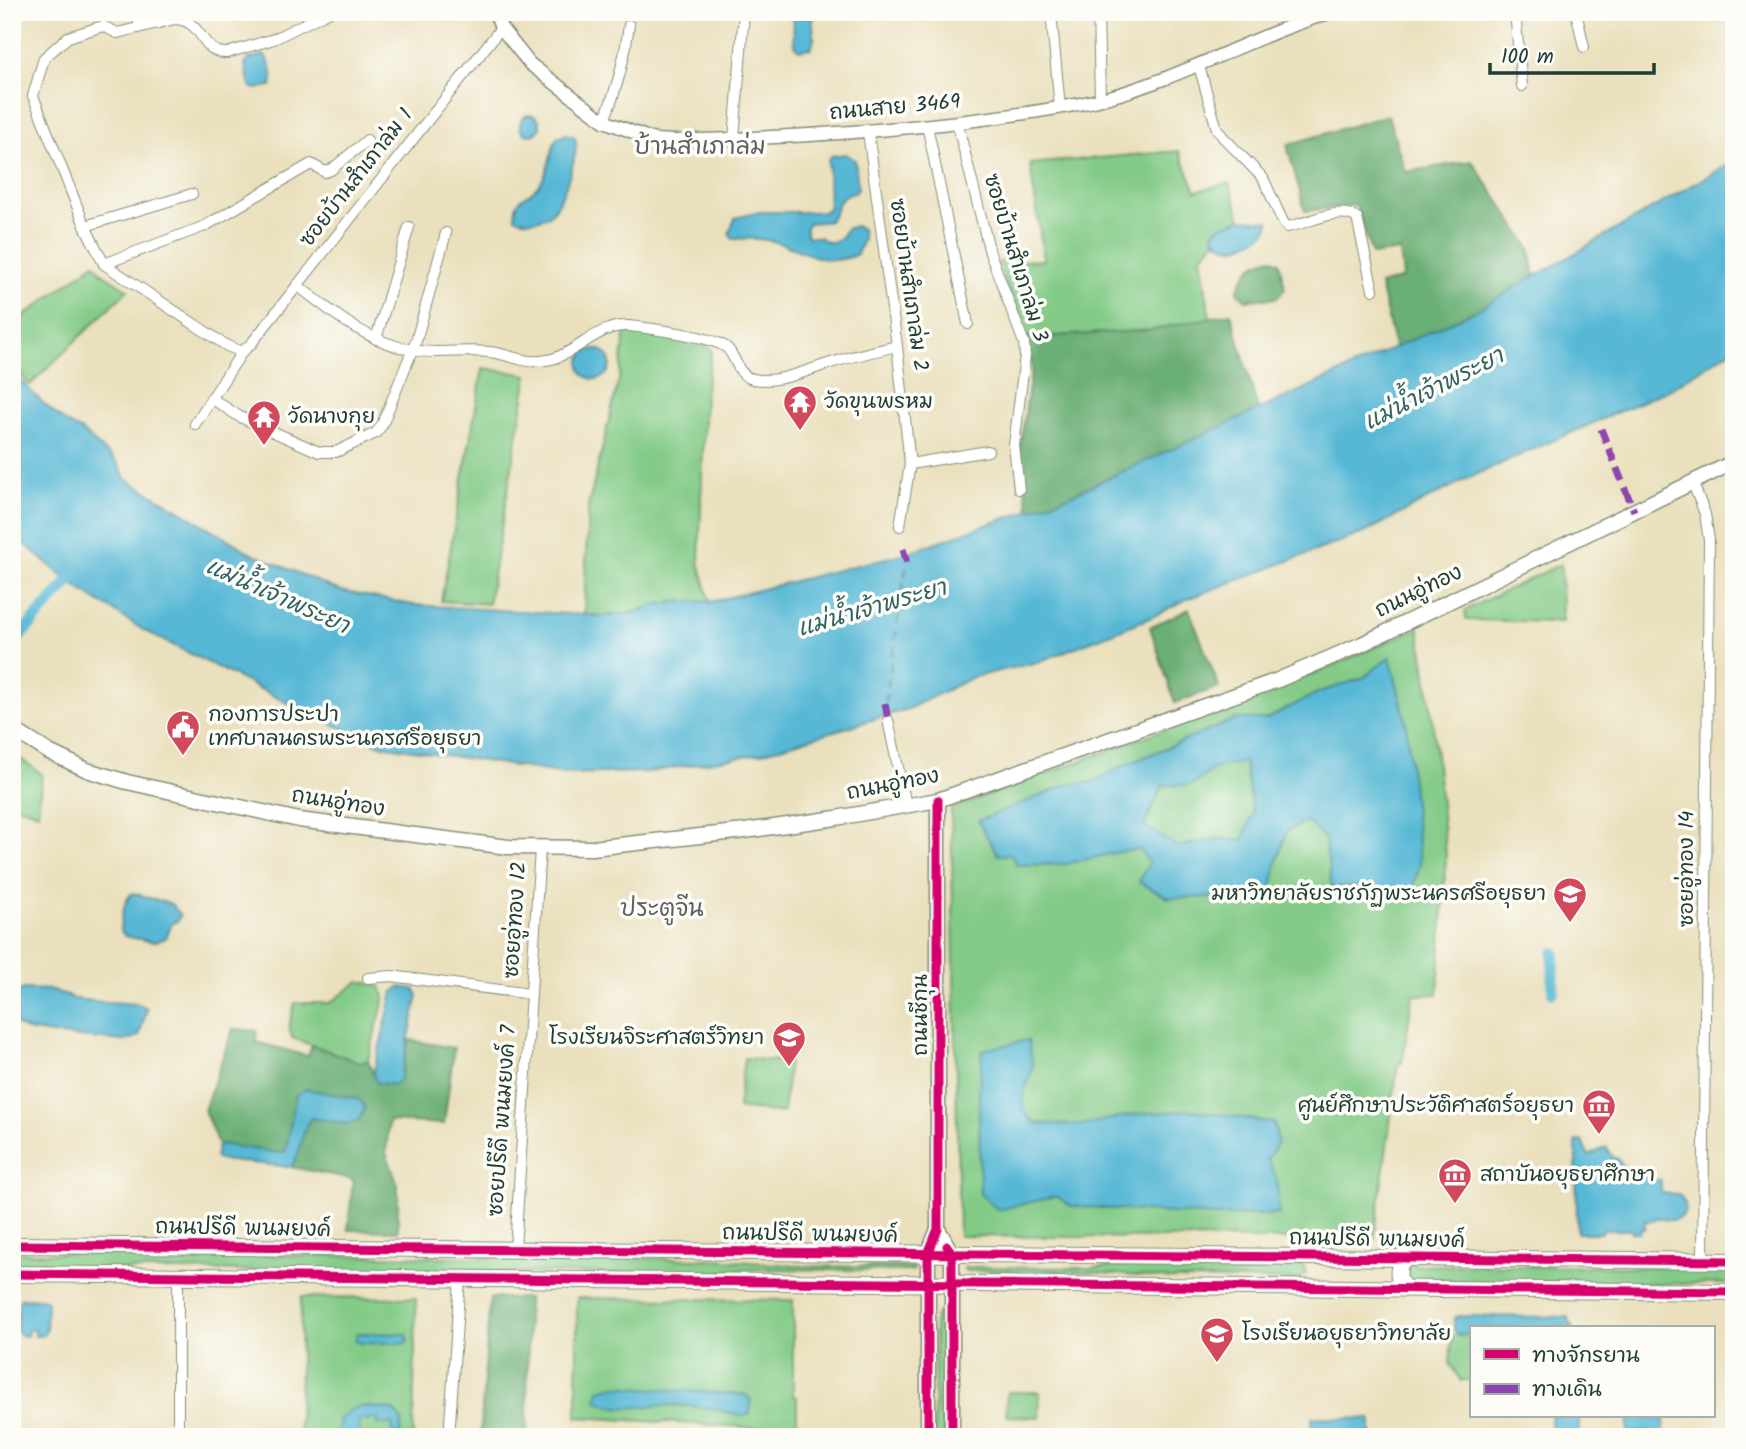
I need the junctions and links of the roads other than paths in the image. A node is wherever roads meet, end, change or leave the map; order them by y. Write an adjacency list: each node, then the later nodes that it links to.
1 (139, 12): 11 (street)
2 (328, 12): 11 (street)
3 (495, 12): 12 (street, ถนนสาย 3469)
4 (744, 12): 22 (street)
5 (1051, 12): 17 (street)
6 (1098, 12): 16 (street)
7 (1332, 12): 14 (street, ถนนสาย 3469)
8 (1515, 12): 15 (street)
9 (1576, 12): 13 (street)
10 (629, 25): 18 (street)
11 (139, 27): 25 (street)
12 (501, 28): 18 (street, ถนนสาย 3469); 29 (street, ซอยบ้านสำเภาล่ม 1)
13 (1584, 47)
14 (1199, 66): 16 (street, ถนนสาย 3469); 30 (street)
15 (1522, 86)
16 (1100, 99): 17 (street, ถนนสาย 3469)
17 (1060, 107): 19 (street, ถนนสาย 3469)
18 (604, 121): 22 (street, ถนนสาย 3469)
19 (957, 122): 20 (street, ถนนสาย 3469); 42 (street, ซอยบ้านสำเภาล่ม 3)
20 (927, 125): 21 (street, ถนนสาย 3469); 31 (street)
21 (868, 132): 22 (street, ถนนสาย 3469); 33 (street, ซอยบ้านสำเภาล่ม 2)
22 (734, 139)
23 (367, 140): 28 (street)
24 (192, 194): 25 (street)
25 (85, 226): 28 (street)
26 (409, 228): 32 (street)
27 (446, 233): 34 (street)
28 (104, 264): 35 (street)
29 (297, 285): 32 (street); 35 (street, ซอยบ้านสำเภาล่ม 1)
30 (1373, 290)
31 (968, 324)
32 (376, 339): 34 (street)
33 (897, 346): 34 (street); 40 (street, ซอยบ้านสำเภาล่ม 2)
34 (412, 350): 36 (street)
35 (242, 352): 36 (street, ซอยบ้านสำเภาล่ม 1)
36 (211, 397): 37 (street, ซอยบ้านสำเภาล่ม 1)
37 (195, 425)
38 (988, 451): 40 (street)
39 (1734, 462): 41 (main road, ถนนอู่ทอง)
40 (910, 464): 43 (street, ซอยบ้านสำเภาล่ม 2)
41 (1692, 481): 46 (main road, ถนนอู่ทอง); 58 (street, ซอยอู่ทอง 14)
42 (1019, 488)
43 (900, 526)
44 (888, 720): 47 (street)
45 (12, 729): 48 (main road, ถนนอู่ทอง)
46 (938, 800): 47 (main road, ถนนอู่ทอง); 51 (main road, ถนนชีกุน)
47 (906, 805): 48 (main road, ถนนอู่ทอง)
48 (540, 848): 50 (street, ซอยอู่ทอง 12)
49 (368, 978): 50 (street)
50 (531, 994): 53 (street, ซอยปรีดี พนมยงค์ 7)
51 (938, 1229): 54 (main road, ถนนชีกุน); 55 (main road, ถนนชีกุน)
52 (12, 1245): 53 (main road, ถนนปรีดี พนมยงค์)
53 (515, 1250): 54 (main road, ถนนปรีดี พนมยงค์)
54 (928, 1254): 55 (main road, ถนนปรีดี พนมยงค์); 63 (main road, ถนนชีกุน)
55 (952, 1254): 56 (main road, ถนนปรีดี พนมยงค์); 64 (main road, ถนนชีกุน)
56 (1309, 1257): 57 (main road, ถนนปรีดี พนมยงค์); 65 (main road)
57 (1404, 1258): 58 (main road, ถนนปรีดี พนมยงค์); 66 (main road)
58 (1703, 1261): 59 (main road, ถนนปรีดี พนมยงค์)
59 (1734, 1261)
60 (12, 1274): 61 (main road)
61 (178, 1276): 62 (main road); 68 (street)
62 (460, 1279): 63 (main road); 69 (street)
63 (928, 1284): 64 (main road); 70 (main road, ถนนชีกุน)
64 (952, 1284): 65 (main road); 71 (main road, ถนนชีกุน)
65 (1308, 1287): 66 (main road)
66 (1403, 1289): 67 (main road)
67 (1734, 1292)
68 (178, 1437)
69 (449, 1437)
70 (928, 1437)
71 (953, 1437)

